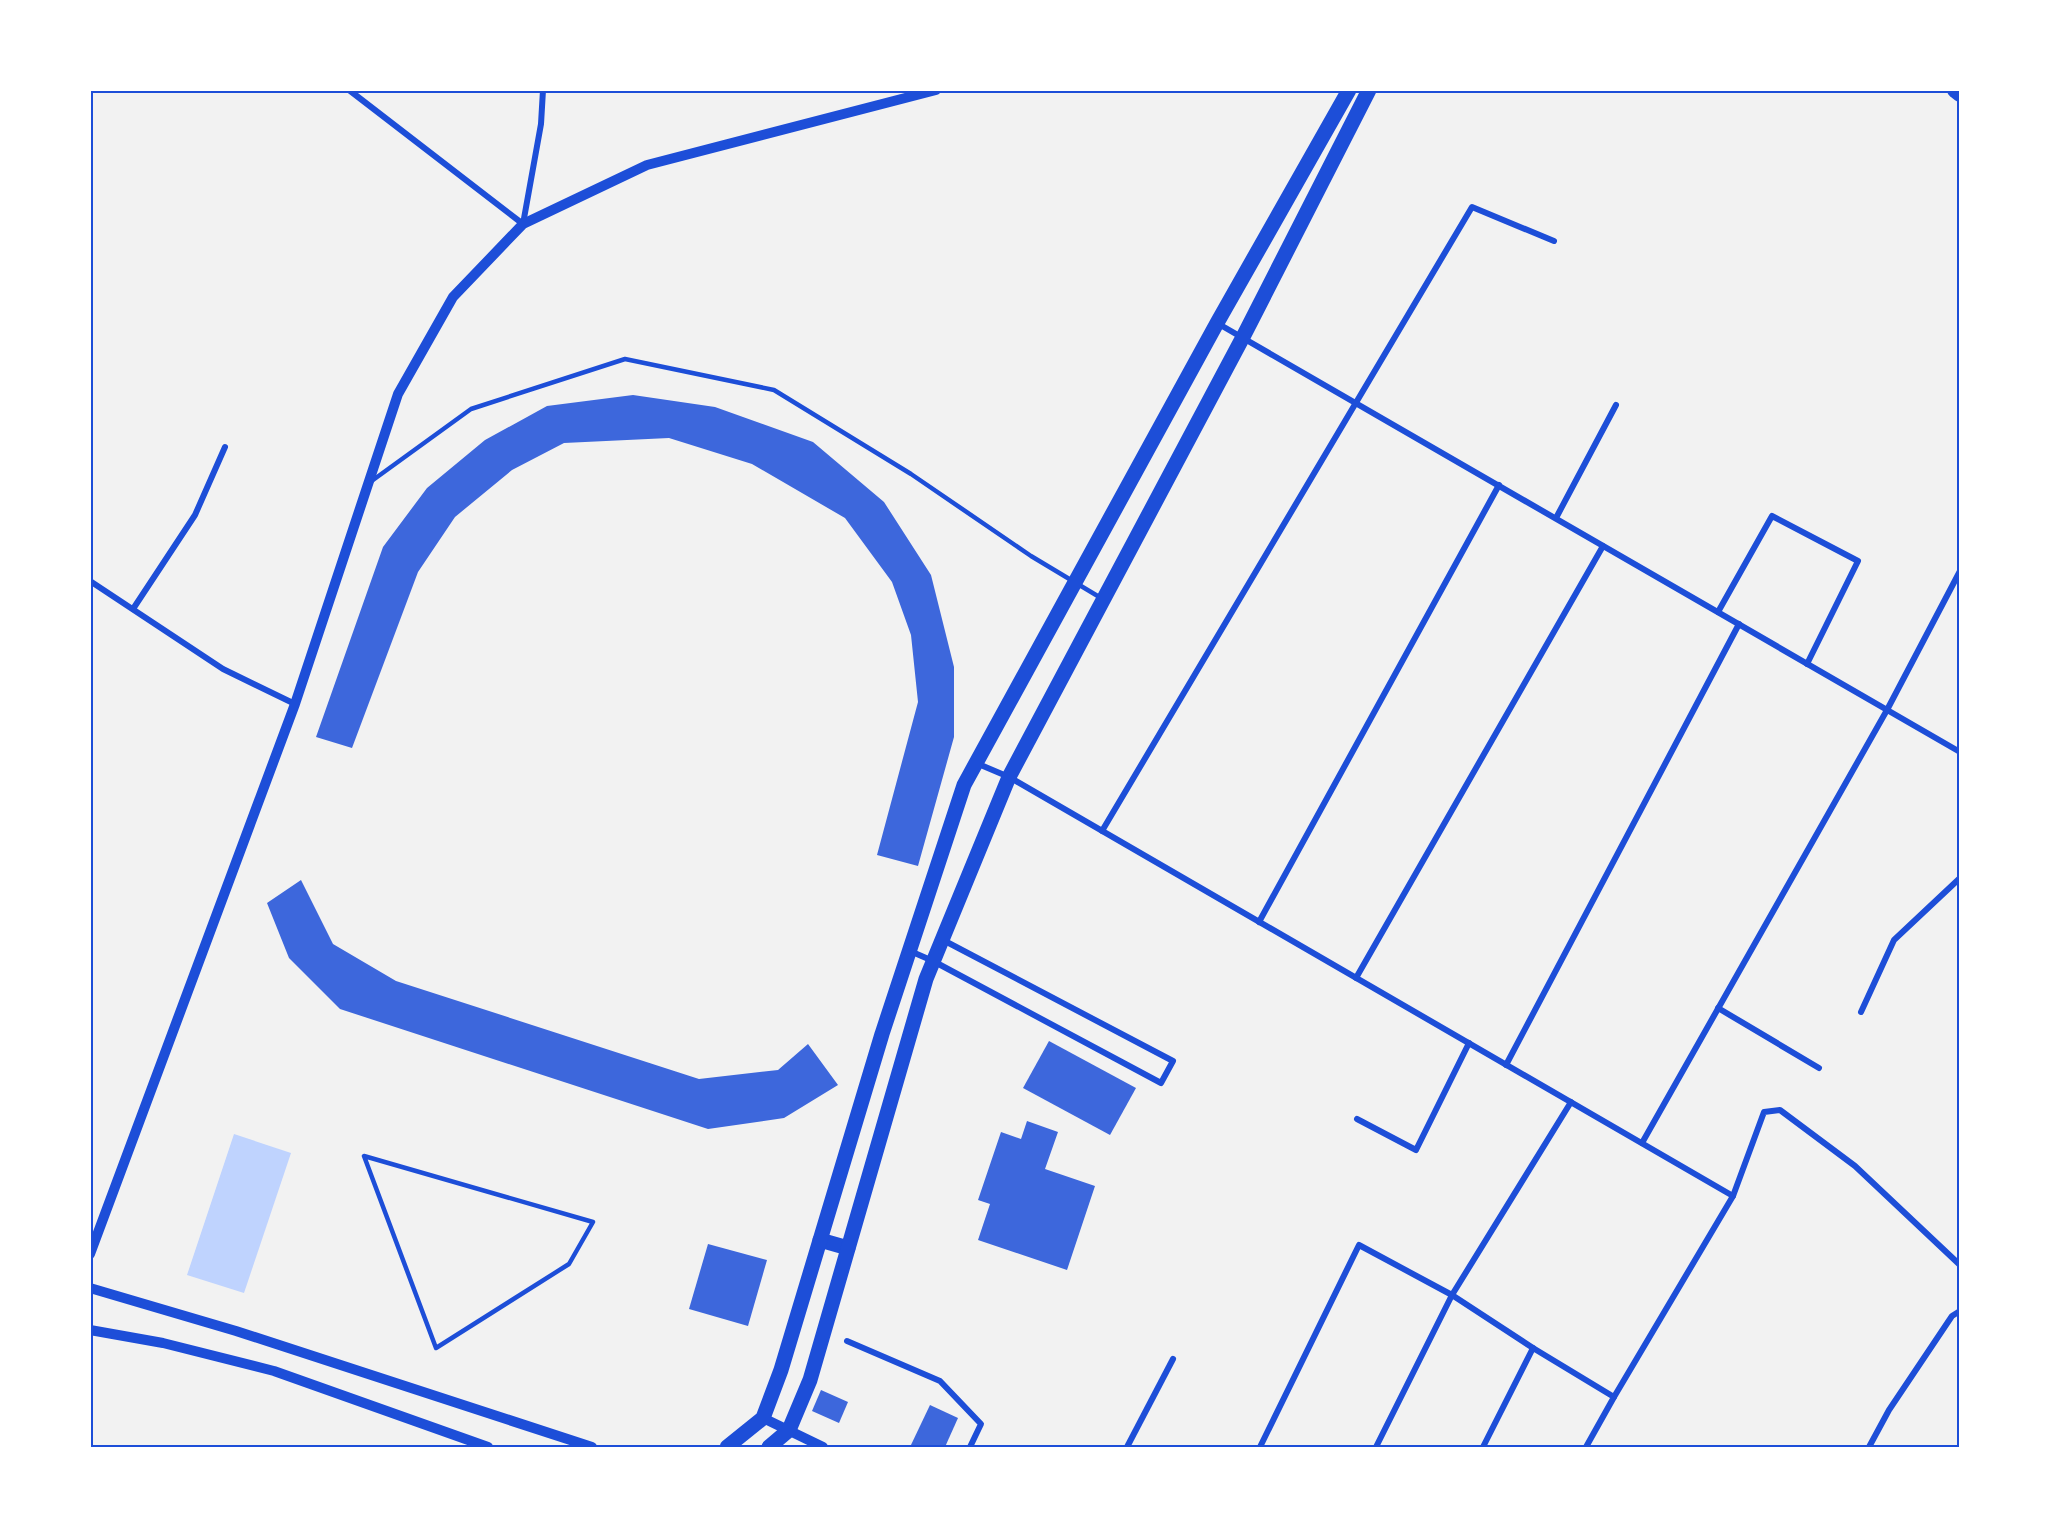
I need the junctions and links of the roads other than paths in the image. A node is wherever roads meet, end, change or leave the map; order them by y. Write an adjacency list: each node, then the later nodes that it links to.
1 (349, 90): 8 (street)
2 (543, 90): 8 (street)
3 (936, 90): 8 (street)
4 (1349, 90): 10 (main road)
5 (1369, 90): 11 (main road)
6 (1955, 90): 7 (highway)
7 (1960, 94)
8 (523, 224): 15 (street)
9 (1554, 241): 12 (street)
10 (1217, 323): 11 (street); 21 (main road)
11 (1243, 337): 12 (street); 22 (main road)
12 (1357, 403): 16 (street); 32 (street)
13 (1616, 405): 17 (street)
14 (225, 447): 23 (street)
15 (368, 483): 21 (lane); 27 (street)
16 (1499, 485): 17 (street); 34 (street)
17 (1556, 518): 18 (street)
18 (1604, 546): 24 (street); 38 (street)
19 (1960, 571): 28 (street)
20 (90, 581): 23 (street)
21 (1075, 582): 22 (lane); 30 (main road)
22 (1104, 599): 31 (main road)
23 (133, 609): 27 (street)
24 (1719, 612): 25 (street); 26 (street)
25 (1739, 624): 26 (street); 42 (street)
26 (1807, 663): 28 (street)
27 (295, 704): 50 (street)
28 (1887, 710): 29 (street); 39 (street)
29 (1960, 752)
30 (976, 763): 31 (street); 36 (main road)
31 (1009, 777): 32 (street); 35 (main road)
32 (1102, 831): 34 (street)
33 (1960, 878): 40 (street)
34 (1259, 922): 38 (street)
35 (943, 940): 37 (main road); 37 (street)
36 (909, 951): 37 (street); 48 (main road)
37 (933, 961): 49 (main road)
38 (1356, 978): 41 (street)
39 (1718, 1008): 43 (street); 46 (street)
40 (1861, 1012)
41 (1469, 1043): 42 (street); 45 (street)
42 (1506, 1065): 44 (street)
43 (1819, 1068)
44 (1571, 1102): 46 (street); 53 (street)
45 (1357, 1119)
46 (1642, 1143): 47 (street)
47 (1732, 1196): 51 (street); 60 (street)
48 (820, 1240): 49 (main road); 61 (main road)
49 (848, 1248): 62 (main road)
50 (90, 1254)
51 (1960, 1265)
52 (90, 1288): 64 (street)
53 (1452, 1295): 58 (street); 70 (street); 71 (street)
54 (1960, 1311): 74 (street)
55 (90, 1329): 63 (street)
56 (847, 1341): 68 (street)
57 (436, 1348): 57 (lane)
58 (1533, 1348): 60 (street); 72 (street)
59 (1173, 1359): 69 (street)
60 (1614, 1397): 73 (street)
61 (763, 1418): 62 (street); 65 (main road)
62 (789, 1430): 66 (main road); 67 (street)
63 (488, 1447)
64 (592, 1447)
65 (726, 1447)
66 (769, 1447)
67 (823, 1447)
68 (970, 1447)
69 (1127, 1447)
70 (1260, 1447)
71 (1376, 1447)
72 (1483, 1447)
73 (1586, 1447)
74 (1869, 1447)

